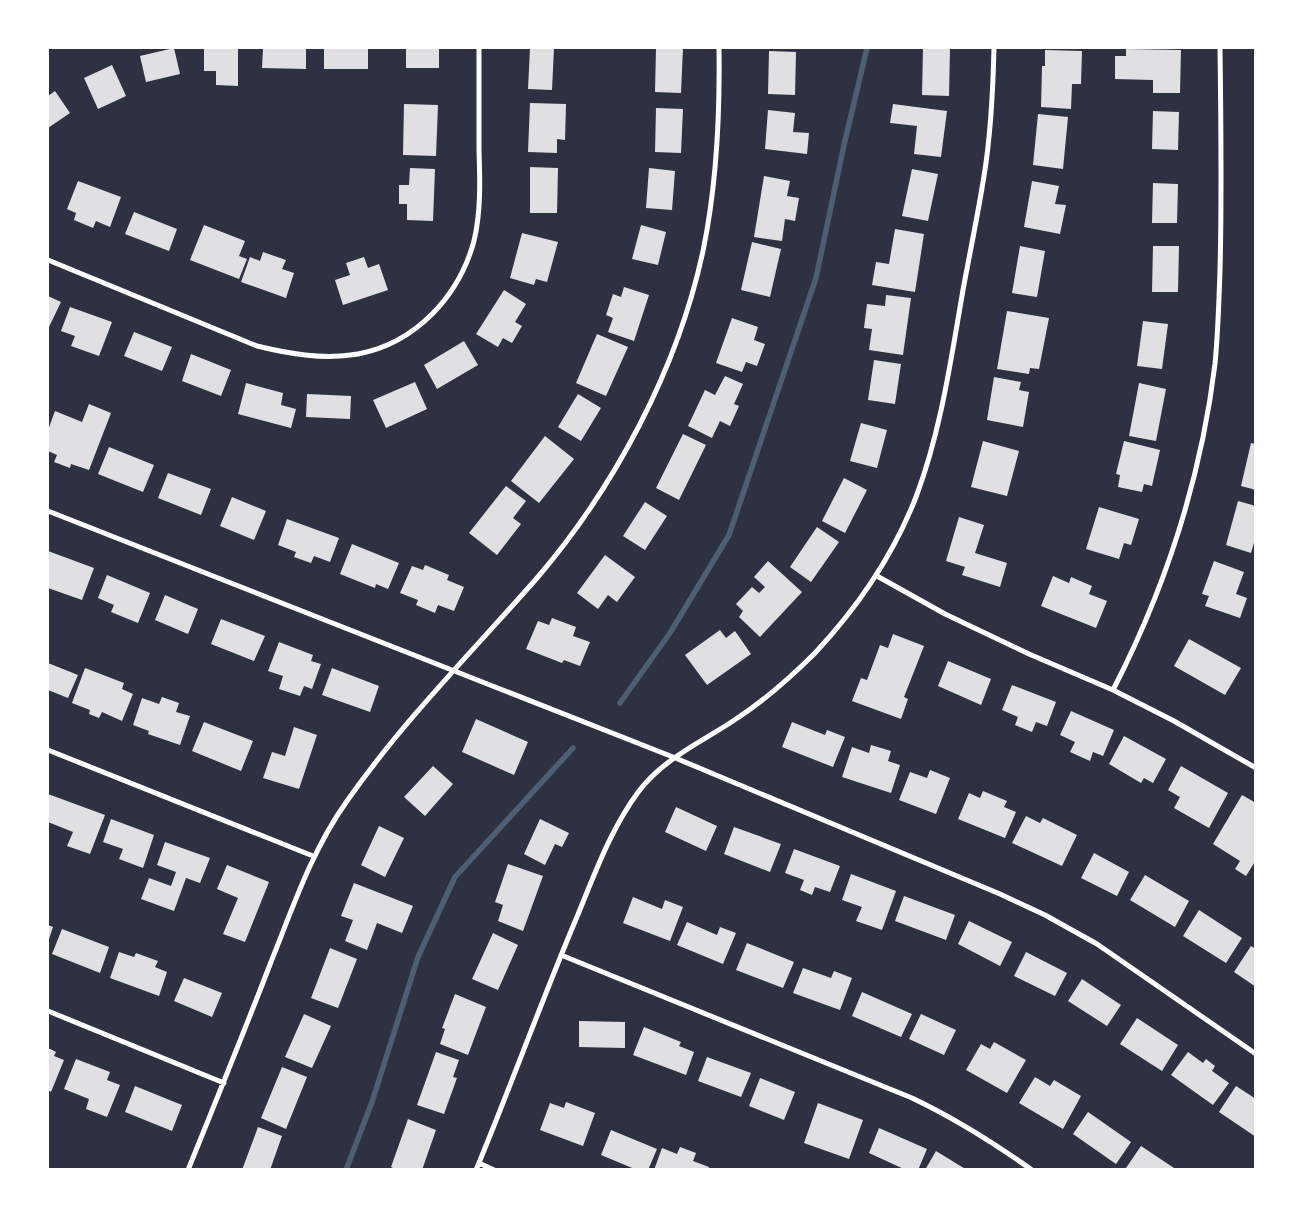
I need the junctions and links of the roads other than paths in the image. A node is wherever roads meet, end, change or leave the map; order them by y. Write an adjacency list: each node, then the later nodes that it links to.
1 (479, 48): 5 (street)
2 (719, 48): 8 (street)
3 (994, 48): 7 (street)
4 (1220, 48): 9 (street)
5 (48, 260)
6 (48, 511): 8 (street)
7 (877, 576): 9 (street); 11 (street)
8 (456, 671): 11 (street); 13 (street)
9 (1113, 690): 12 (street)
10 (48, 750): 13 (street)
11 (673, 757): 14 (street); 16 (street)
12 (1256, 768)
13 (313, 856): 17 (street)
14 (561, 955): 18 (street); 22 (street)
15 (48, 1011): 17 (street)
16 (1256, 1054)
17 (224, 1083): 19 (street)
18 (479, 1163): 20 (street); 21 (street)
19 (188, 1170)
20 (476, 1170)
21 (494, 1170)
22 (1032, 1170)

